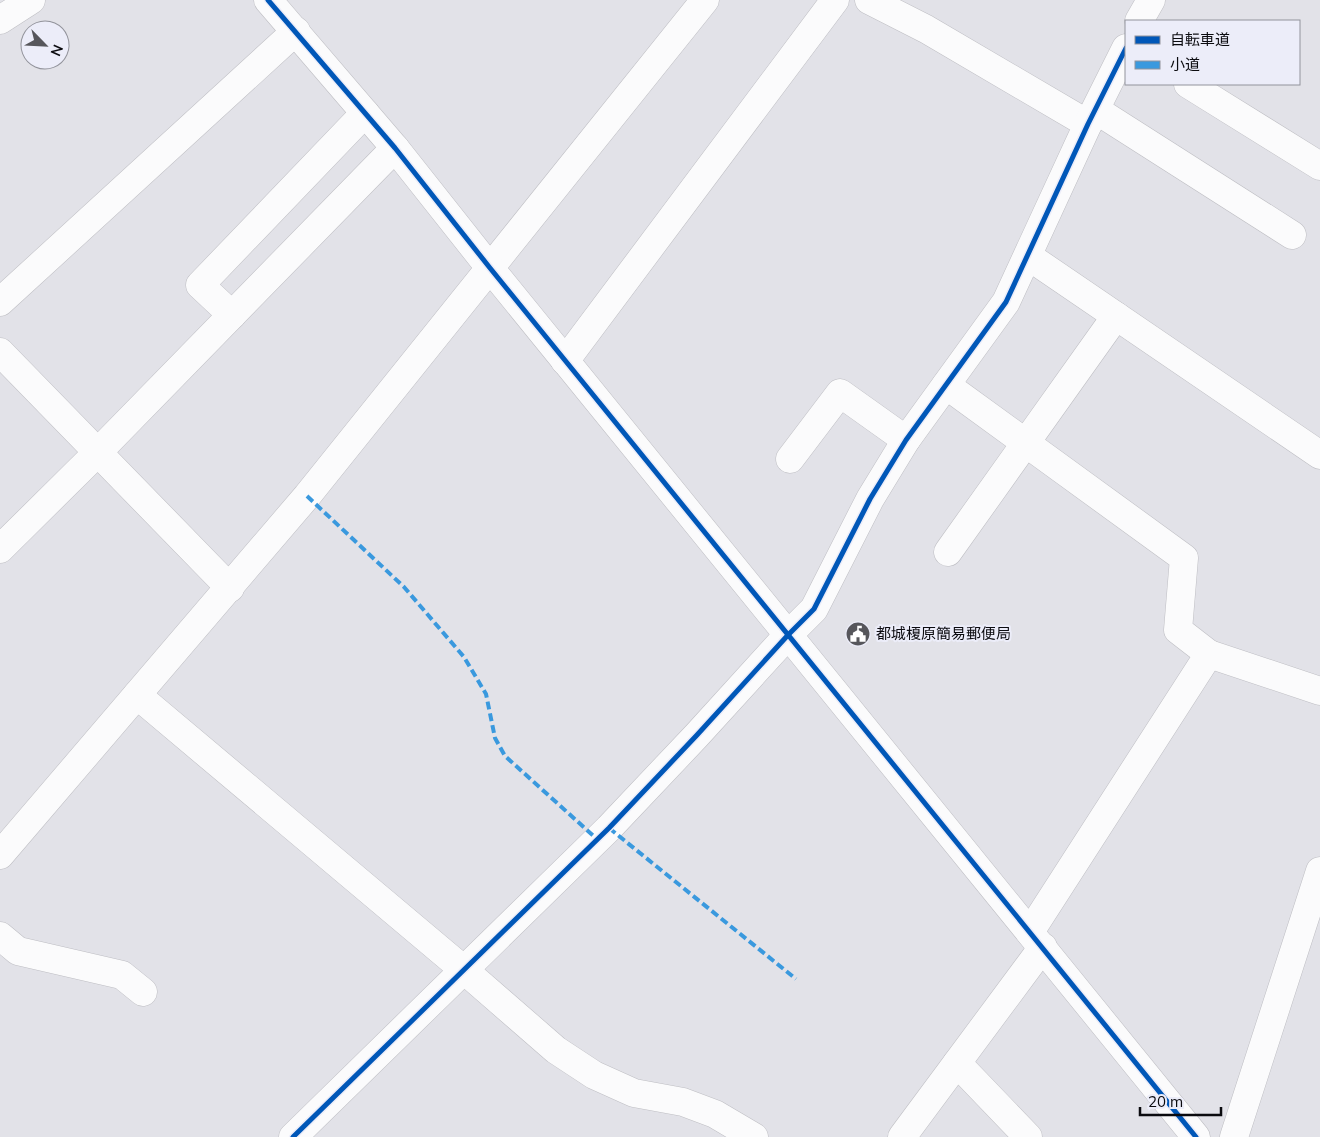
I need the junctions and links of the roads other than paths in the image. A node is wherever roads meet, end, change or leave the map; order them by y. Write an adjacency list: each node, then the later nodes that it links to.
1 (32, 0): 7 (street)
2 (268, 0): 9 (street)
3 (835, 0): 23 (street)
4 (869, 0): 13 (street)
5 (1151, 0): 8 (street)
6 (698, 3): 18 (street)
7 (0, 20)
8 (1140, 20)
9 (296, 32): 12 (street); 19 (street)
10 (1125, 50): 13 (street)
11 (1190, 85): 15 (street)
12 (365, 113): 14 (street); 20 (street)
13 (1092, 117): 16 (street); 17 (street)
14 (395, 148): 18 (street); 20 (street)
15 (1320, 166)
16 (1292, 235)
17 (1028, 256): 21 (street); 24 (street)
18 (490, 268): 23 (street); 32 (street)
19 (0, 302)
20 (232, 315): 27 (street)
21 (1116, 316): 26 (street); 28 (street)
22 (0, 352): 27 (street)
23 (565, 361): 33 (street)
24 (946, 385): 25 (street); 26 (street)
25 (906, 440): 29 (street); 33 (street)
26 (1026, 443): 31 (street); 34 (street)
27 (97, 453): 30 (street); 32 (street)
28 (1320, 454)
29 (790, 459)
30 (0, 549)
31 (948, 552)
32 (230, 588): 36 (street)
33 (788, 635): 41 (street); 42 (street)
34 (1209, 654): 35 (street); 41 (street)
35 (1320, 691)
36 (137, 694): 37 (street); 42 (street)
37 (0, 856)
38 (1320, 871): 40 (street)
39 (0, 936): 43 (street)
40 (1310, 939): 50 (street)
41 (1037, 940): 44 (street); 49 (street)
42 (464, 970): 46 (street); 47 (street)
43 (144, 992)
44 (957, 1063): 45 (street); 48 (street)
45 (1022, 1134)
46 (293, 1137)
47 (754, 1137)
48 (902, 1137)
49 (1196, 1137)
50 (1234, 1137)

